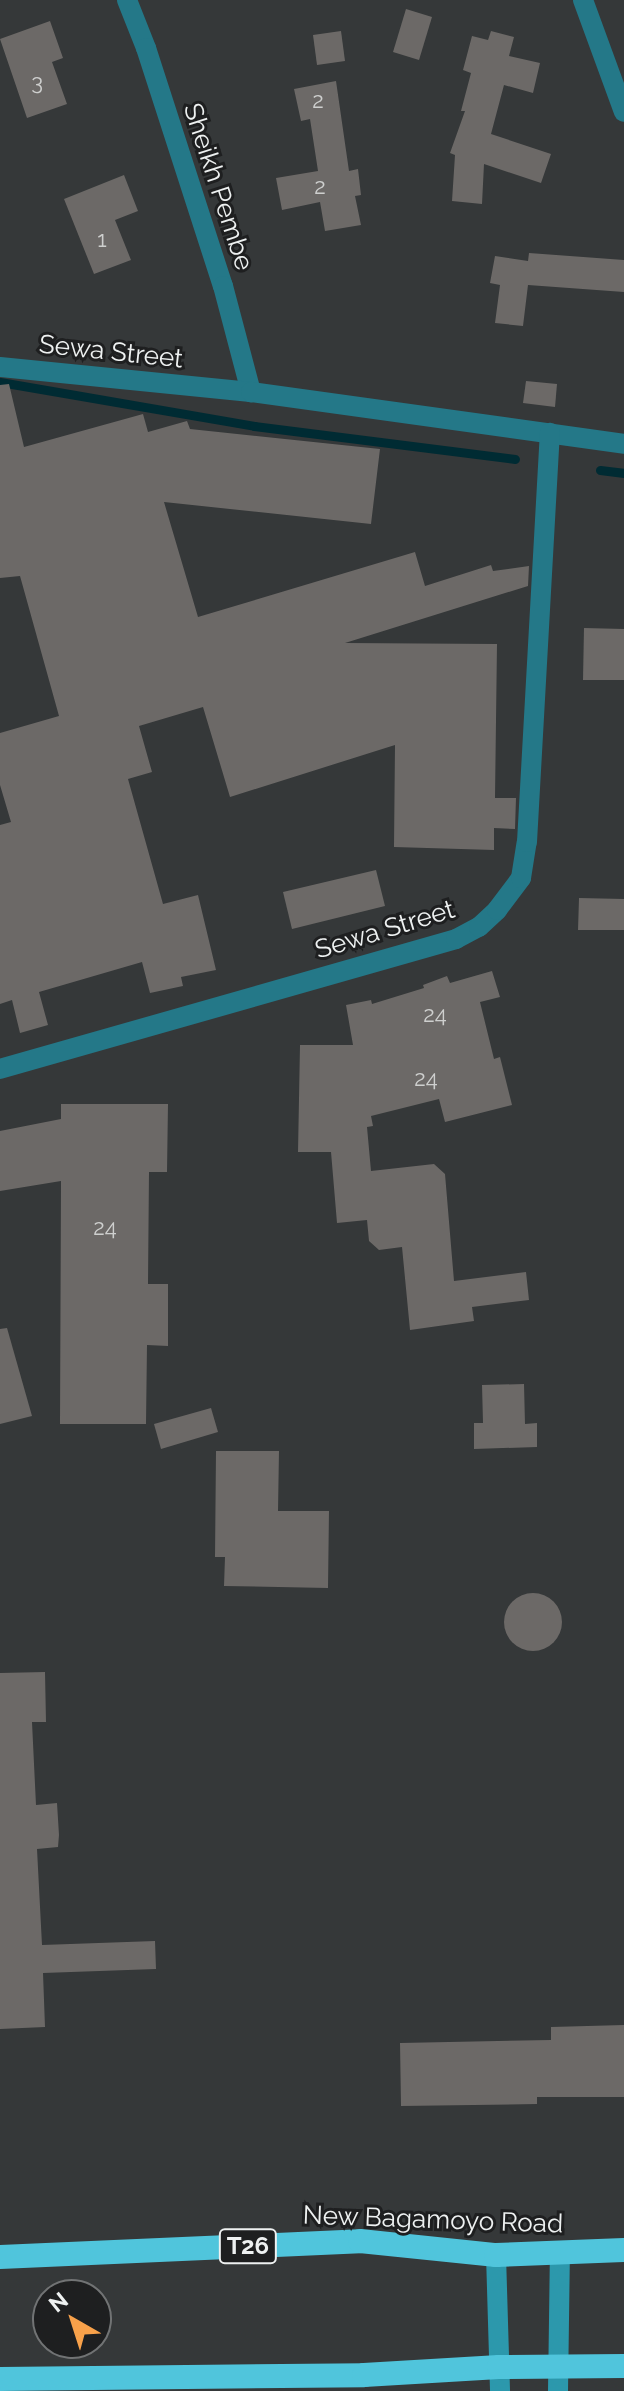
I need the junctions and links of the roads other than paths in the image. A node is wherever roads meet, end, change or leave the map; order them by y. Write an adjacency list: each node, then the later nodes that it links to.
1 (127, 0): 5 (street, Sheikh Pembe)
2 (583, 0): 3 (street)
3 (624, 112)
4 (0, 367): 5 (street, Sewa Street)
5 (251, 392): 6 (street, Sewa Street)
6 (550, 433): 7 (street, Sewa Street); 8 (street, Sewa Street)
7 (624, 444)
8 (0, 1069)
9 (624, 2250): 10 (highway, New Bagamoyo Road / T26)
10 (560, 2252): 11 (highway, New Bagamoyo Road / T26); 13 (main road)
11 (496, 2255): 12 (highway, New Bagamoyo Road / T26); 16 (main road)
12 (0, 2257)
13 (559, 2366): 14 (highway); 16 (highway); 17 (main road)
14 (624, 2366)
15 (0, 2379): 16 (highway)
16 (499, 2379)
17 (558, 2391)

